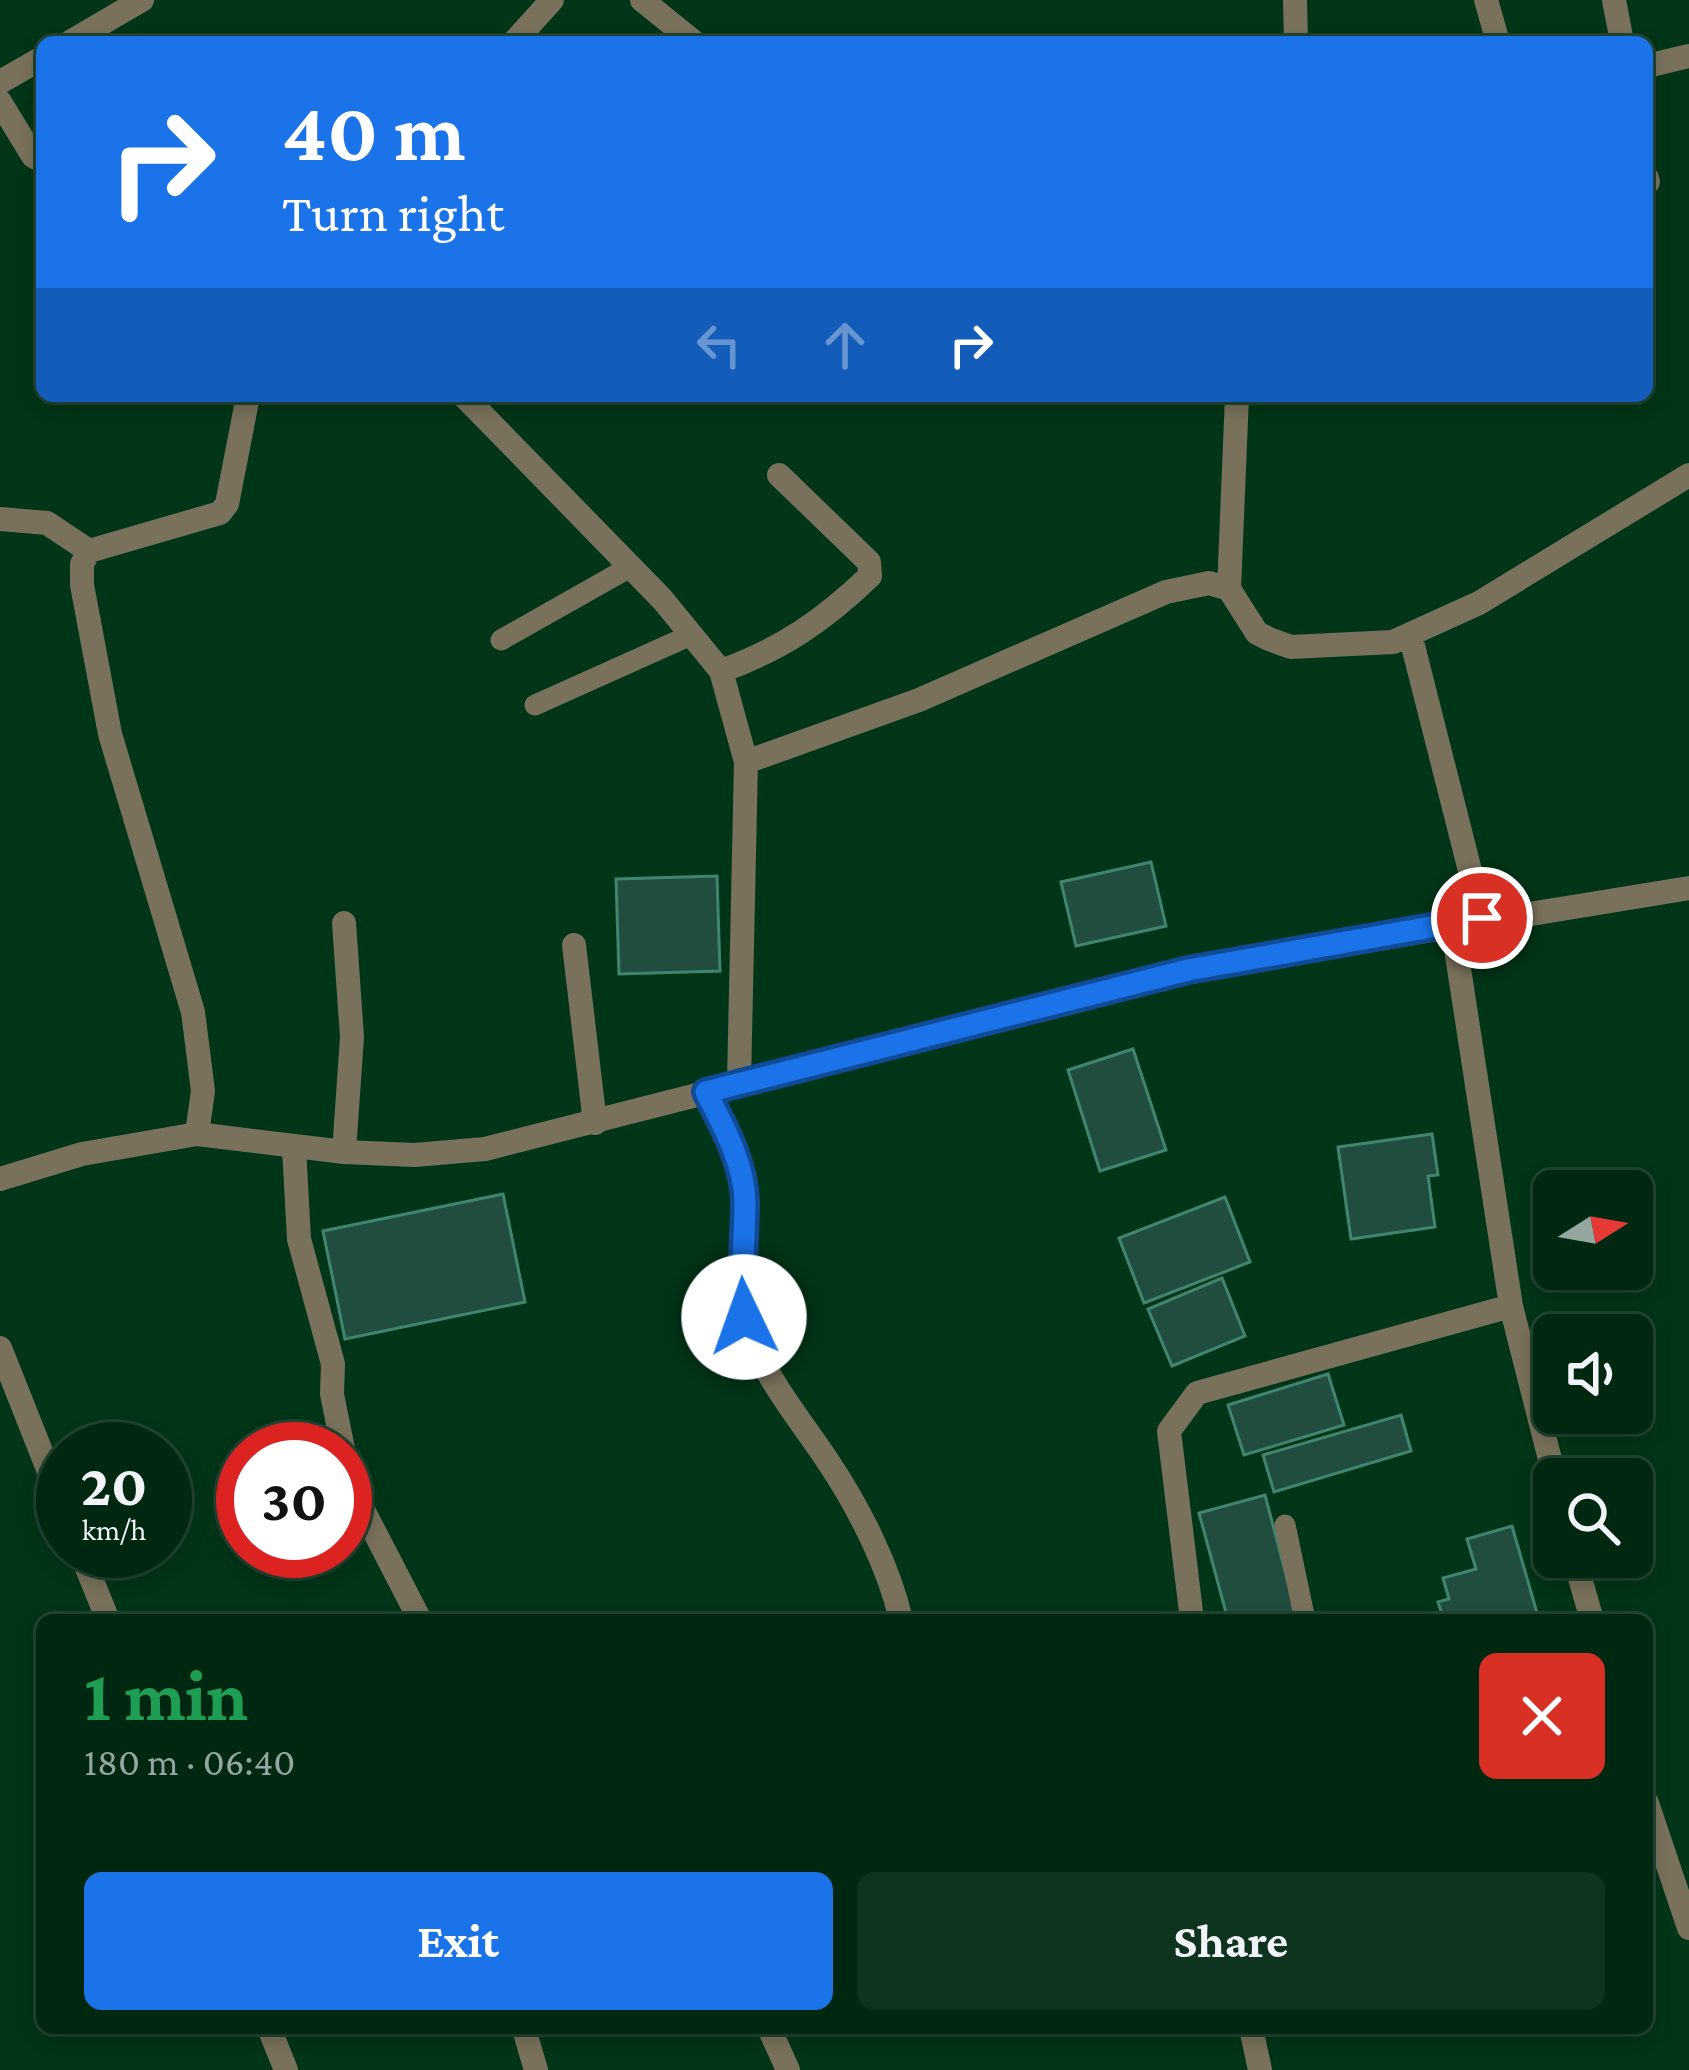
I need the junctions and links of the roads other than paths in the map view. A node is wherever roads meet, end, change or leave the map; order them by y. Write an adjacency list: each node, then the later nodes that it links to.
1 (142, 0): 7 (street)
2 (552, 0): 8 (street)
3 (642, 0): 9 (street)
4 (1295, 0): 10 (street)
5 (1486, 0): 11 (street)
6 (1614, 0): 12 (street)
7 (80, 36)
8 (519, 36)
9 (687, 36)
10 (1296, 36)
11 (1496, 36)
12 (1621, 36)
13 (1689, 56): 15 (street)
14 (36, 61): 16 (street)
15 (1653, 65)
16 (0, 82)
17 (0, 102): 18 (street)
18 (36, 157)
19 (247, 402): 25 (street)
20 (470, 402): 26 (street)
21 (1237, 402): 27 (street)
22 (779, 475): 31 (street)
23 (1689, 475): 29 (street)
24 (0, 519): 25 (street)
25 (89, 551): 42 (street)
26 (630, 567): 28 (street); 30 (lane)
27 (1229, 589): 29 (street); 33 (street)
28 (691, 635): 31 (street); 32 (lane)
29 (1411, 638): 35 (street)
30 (501, 640)
31 (721, 671): 33 (street)
32 (535, 705)
33 (746, 762): 39 (street)
34 (1689, 888): 35 (street)
35 (1482, 918): 37 (street)
36 (344, 922): 44 (street)
37 (1452, 923): 39 (street); 46 (street)
38 (574, 945): 41 (street)
39 (739, 1082): 40 (street)
40 (706, 1092): 41 (street); 57 (street)
41 (595, 1124): 44 (street)
42 (197, 1134): 43 (street); 45 (street)
43 (294, 1148): 44 (street); 48 (street)
44 (344, 1152)
45 (0, 1179)
46 (1511, 1306): 50 (street); 58 (street)
47 (0, 1348): 49 (street)
48 (335, 1422)
49 (36, 1439)
50 (1550, 1458)
51 (1285, 1525): 59 (lane)
52 (372, 1528): 56 (street)
53 (91, 1578): 55 (street)
54 (1580, 1578): 60 (street)
55 (106, 1614)
56 (416, 1614)
57 (899, 1614)
58 (1191, 1614)
59 (1304, 1614)
60 (1590, 1614)
61 (1653, 1821): 62 (street)
62 (1689, 1928)
63 (271, 2034): 67 (street)
64 (772, 2034): 69 (street)
65 (1252, 2034): 70 (street)
66 (526, 2036): 68 (street)
67 (286, 2070)
68 (536, 2070)
69 (788, 2070)
70 (1260, 2070)

